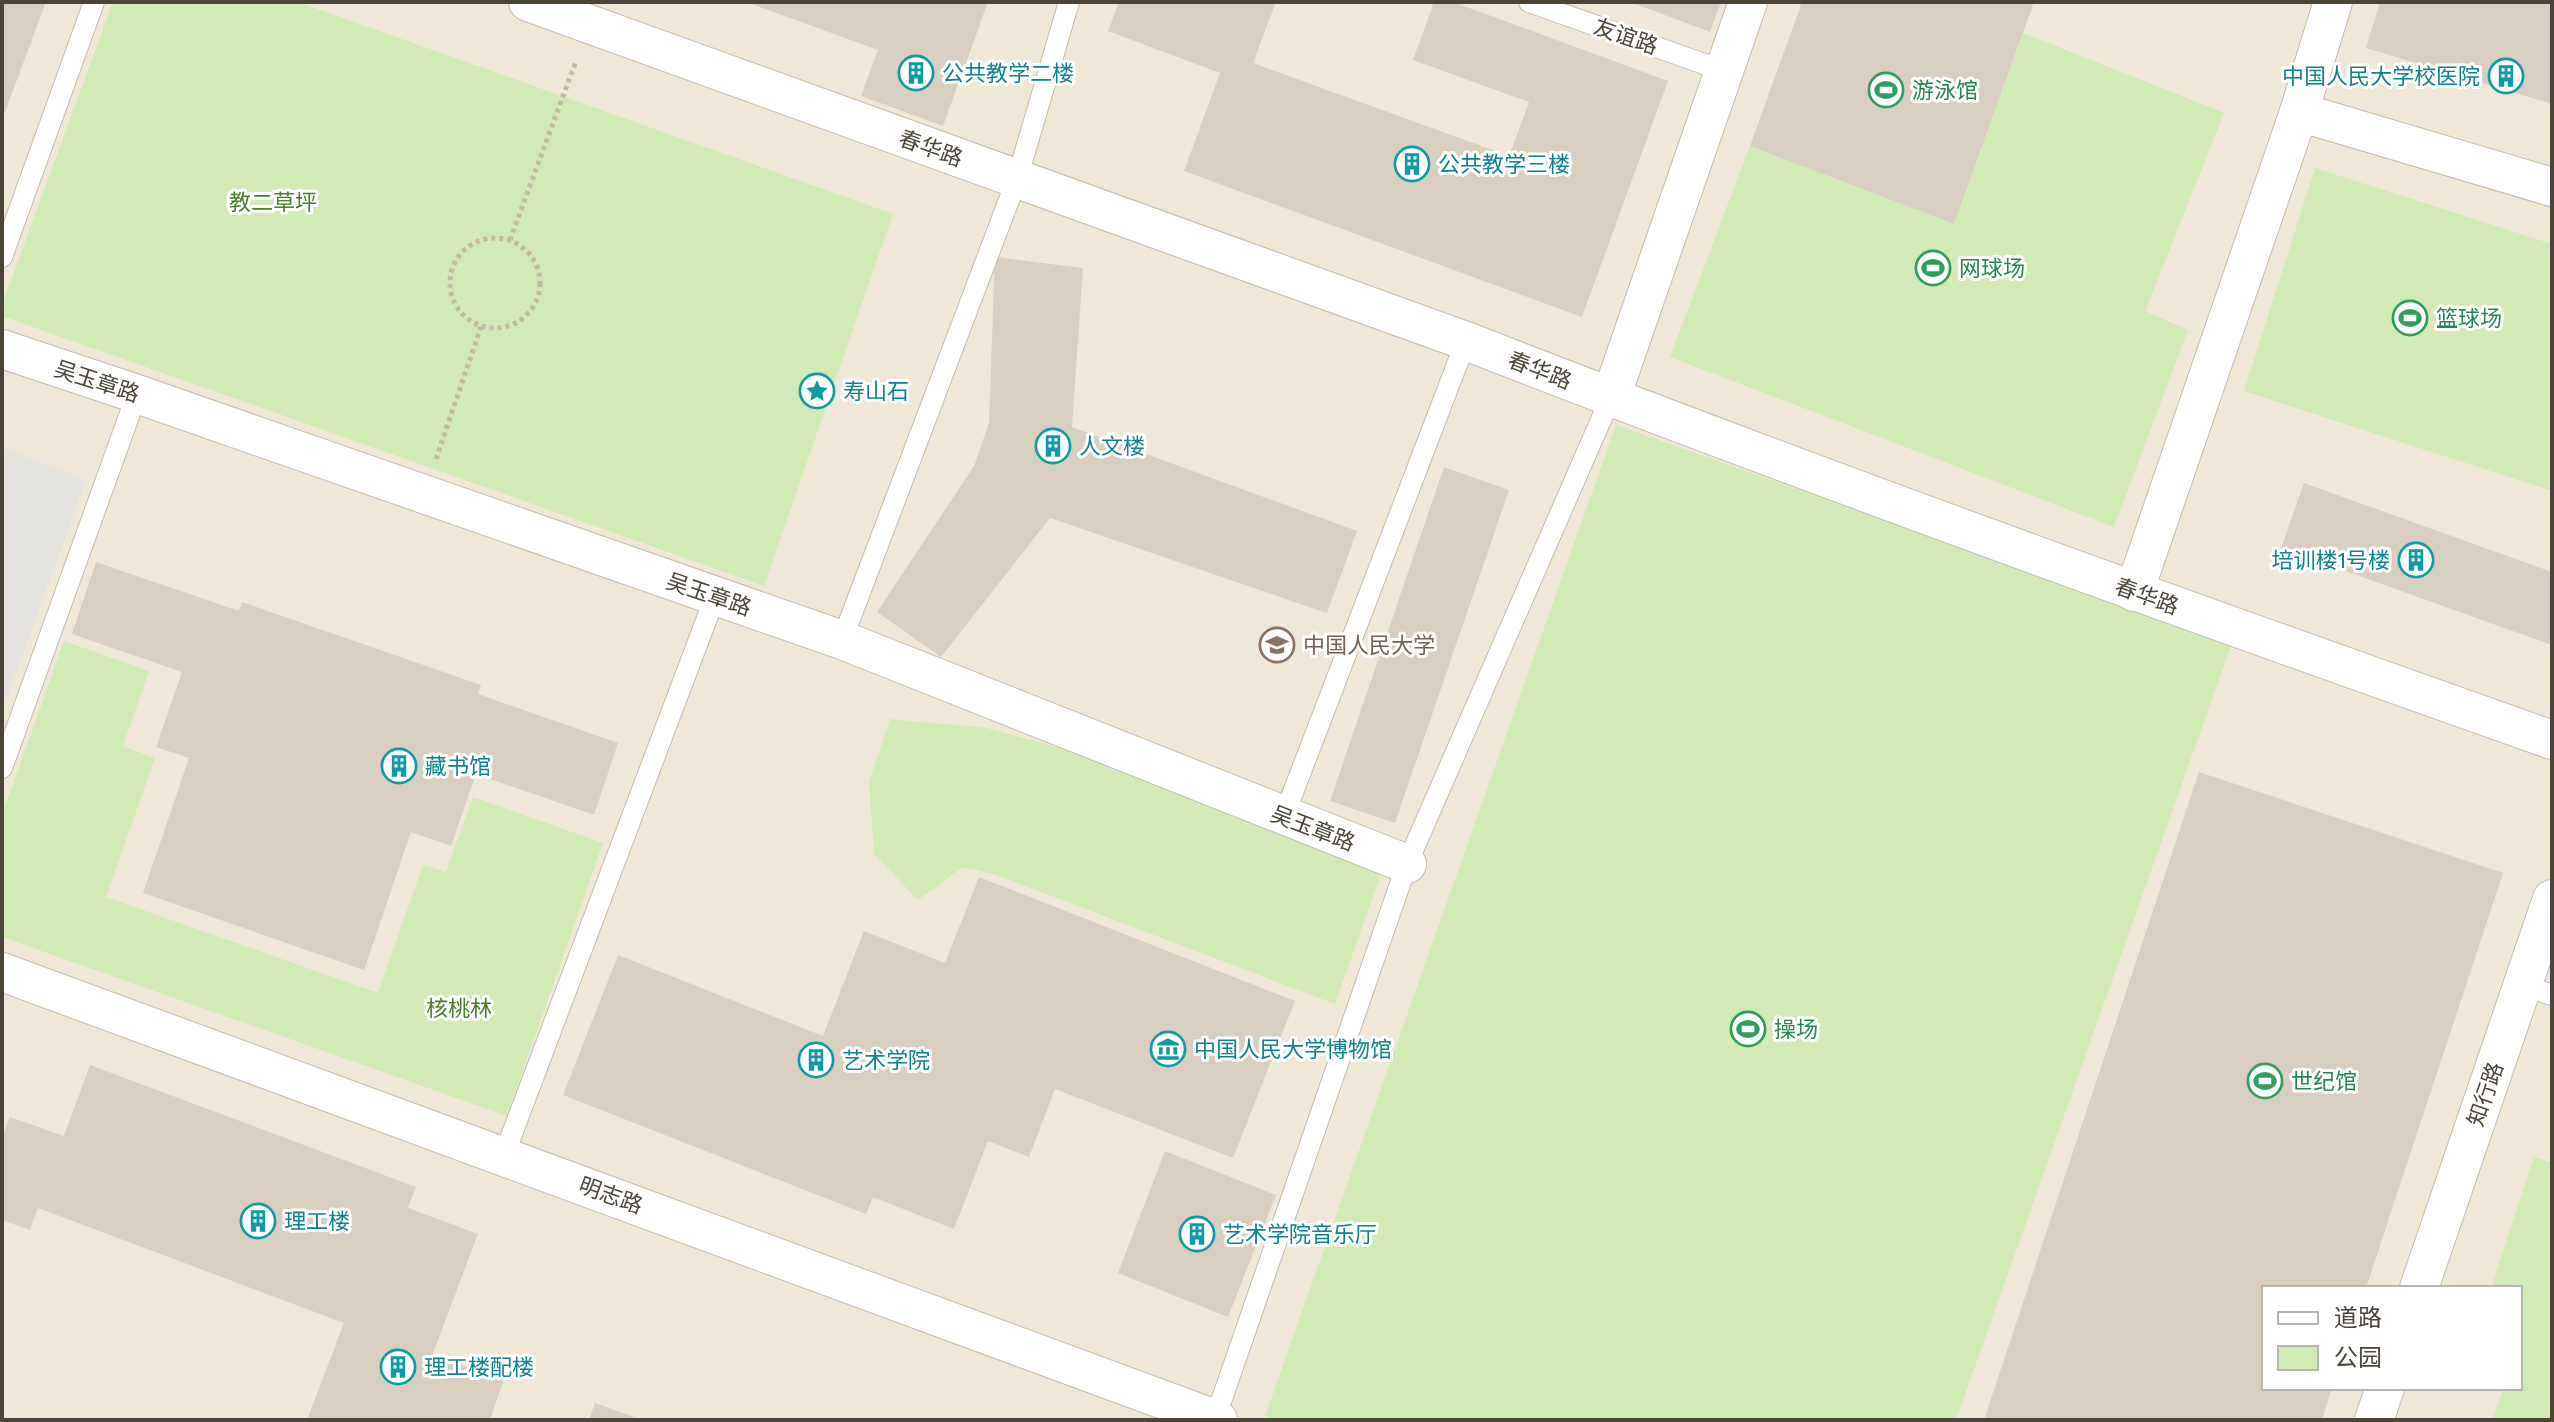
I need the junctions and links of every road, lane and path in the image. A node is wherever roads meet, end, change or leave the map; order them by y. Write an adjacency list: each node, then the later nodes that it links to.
1 (94, 2): 13 (lane)
2 (528, 2): 7 (street, 春华路)
3 (1069, 2): 10 (lane)
4 (1529, 2): 8 (lane, 友谊路)
5 (1748, 2): 8 (street)
6 (2333, 2): 9 (street)
7 (590, 23): 10 (street, 春华路); 12 (path)
8 (1724, 71): 18 (street)
9 (2299, 112): 11 (street); 20 (street)
10 (1017, 179): 15 (street, 春华路); 22 (lane)
11 (2552, 187)
12 (510, 240): 14 (path); 14 (path)
13 (2, 257)
14 (481, 327): 19 (path)
15 (1466, 341): 18 (street, 春华路); 25 (lane)
16 (2, 349): 17 (street, 吴玉章路)
17 (137, 394): 19 (street, 吴玉章路); 24 (lane)
18 (1611, 397): 20 (street, 春华路); 26 (lane)
19 (424, 494): 21 (street, 吴玉章路)
20 (2134, 592): 23 (street, 春华路)
21 (715, 597): 22 (street, 吴玉章路); 30 (lane)
22 (842, 640): 25 (street, 吴玉章路)
23 (2552, 740)
24 (2, 768)
25 (1284, 816): 26 (street, 吴玉章路)
26 (1407, 864): 33 (lane)
27 (2552, 899): 29 (street, 知行路)
28 (2, 972): 30 (street, 明志路)
29 (2537, 990): 31 (street, 知行路)
30 (504, 1155): 33 (street, 明志路)
31 (2420, 1286)
32 (2384, 1390): 34 (street)
33 (1217, 1419)
34 (2374, 1420)

